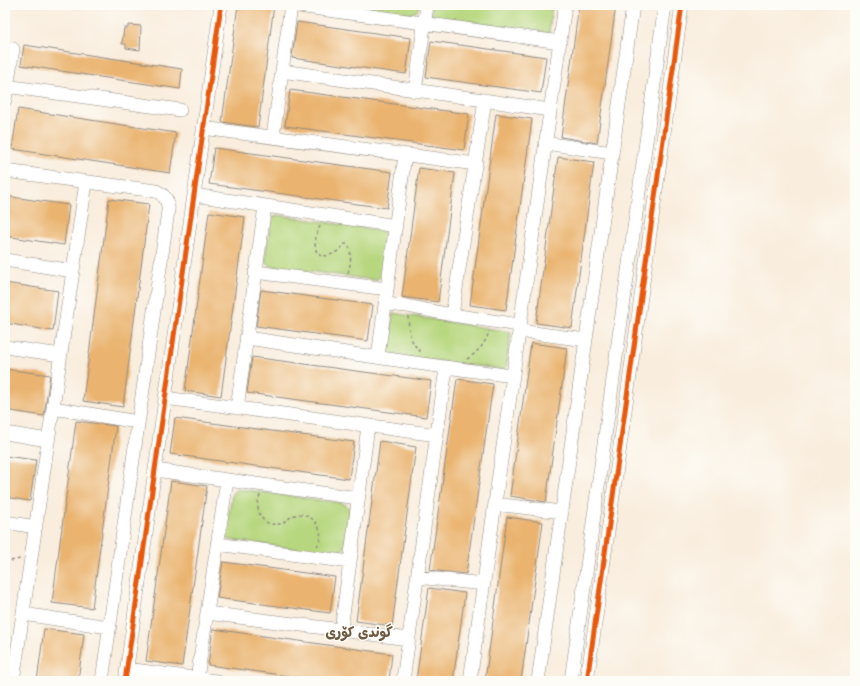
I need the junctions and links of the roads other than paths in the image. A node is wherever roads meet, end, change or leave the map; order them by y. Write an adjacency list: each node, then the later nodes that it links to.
1 (221, 5): 18 (street)
2 (291, 5): 8 (street); 11 (street)
3 (427, 5): 8 (street)
4 (565, 5): 9 (street)
5 (633, 5): 21 (street)
6 (665, 5): 62 (street)
7 (682, 5): 63 (street)
8 (425, 23): 9 (street); 13 (street)
9 (560, 42): 17 (street)
10 (13, 49): 12 (street)
11 (282, 71): 13 (street); 19 (street)
12 (6, 86): 14 (street); 16 (street)
13 (415, 91): 15 (street)
14 (5, 100)
15 (485, 100): 17 (street); 23 (street)
16 (180, 110)
17 (550, 110): 20 (street)
18 (203, 128): 19 (street); 26 (street)
19 (273, 137): 22 (street)
20 (545, 144): 21 (street); 35 (street)
21 (612, 153): 37 (street)
22 (405, 155): 23 (street); 28 (street)
23 (476, 164): 34 (street)
24 (5, 171): 25 (street)
25 (86, 182): 30 (street); 46 (street)
26 (194, 195): 27 (street); 43 (street)
27 (264, 206): 28 (street); 31 (street)
28 (396, 226): 32 (street)
29 (5, 260): 30 (street)
30 (73, 270): 39 (street)
31 (255, 272): 32 (street); 36 (street)
32 (387, 289): 33 (street)
33 (385, 304): 34 (street); 40 (street)
34 (452, 315): 35 (street)
35 (519, 328): 37 (street); 42 (street)
36 (246, 338): 40 (street); 45 (street)
37 (586, 340): 55 (street)
38 (5, 347): 39 (street)
39 (61, 356): 44 (street)
40 (378, 357): 41 (street)
41 (446, 368): 42 (street); 49 (street)
42 (513, 376): 54 (street)
43 (166, 398): 45 (street); 51 (street)
44 (53, 408): 46 (street); 50 (street)
45 (237, 408): 47 (street)
46 (138, 422): 66 (street)
47 (368, 426): 49 (street); 53 (street)
48 (5, 433): 50 (street)
49 (437, 435): 60 (street)
50 (48, 440): 57 (street)
51 (155, 470): 52 (street); 69 (street)
52 (227, 480): 53 (street); 58 (street)
53 (358, 498): 59 (street)
54 (495, 504): 55 (street); 61 (street)
55 (562, 512): 76 (street)
56 (5, 522): 57 (street)
57 (36, 527): 65 (street)
58 (217, 544): 59 (street); 64 (street)
59 (350, 562): 67 (street)
60 (417, 576): 61 (street); 68 (street)
61 (484, 584): 75 (street)
62 (584, 595): 63 (street); 77 (street)
63 (598, 597): 78 (street)
64 (207, 613): 67 (street); 70 (street)
65 (23, 614): 66 (street); 71 (street)
66 (109, 627): 72 (street)
67 (341, 630): 68 (street)
68 (408, 639): 74 (street)
69 (126, 675): 70 (street)
70 (197, 679): 73 (street)
71 (13, 681)
72 (102, 681)
73 (216, 681)
74 (402, 681)
75 (470, 681)
76 (538, 681)
77 (571, 681)
78 (587, 681)

